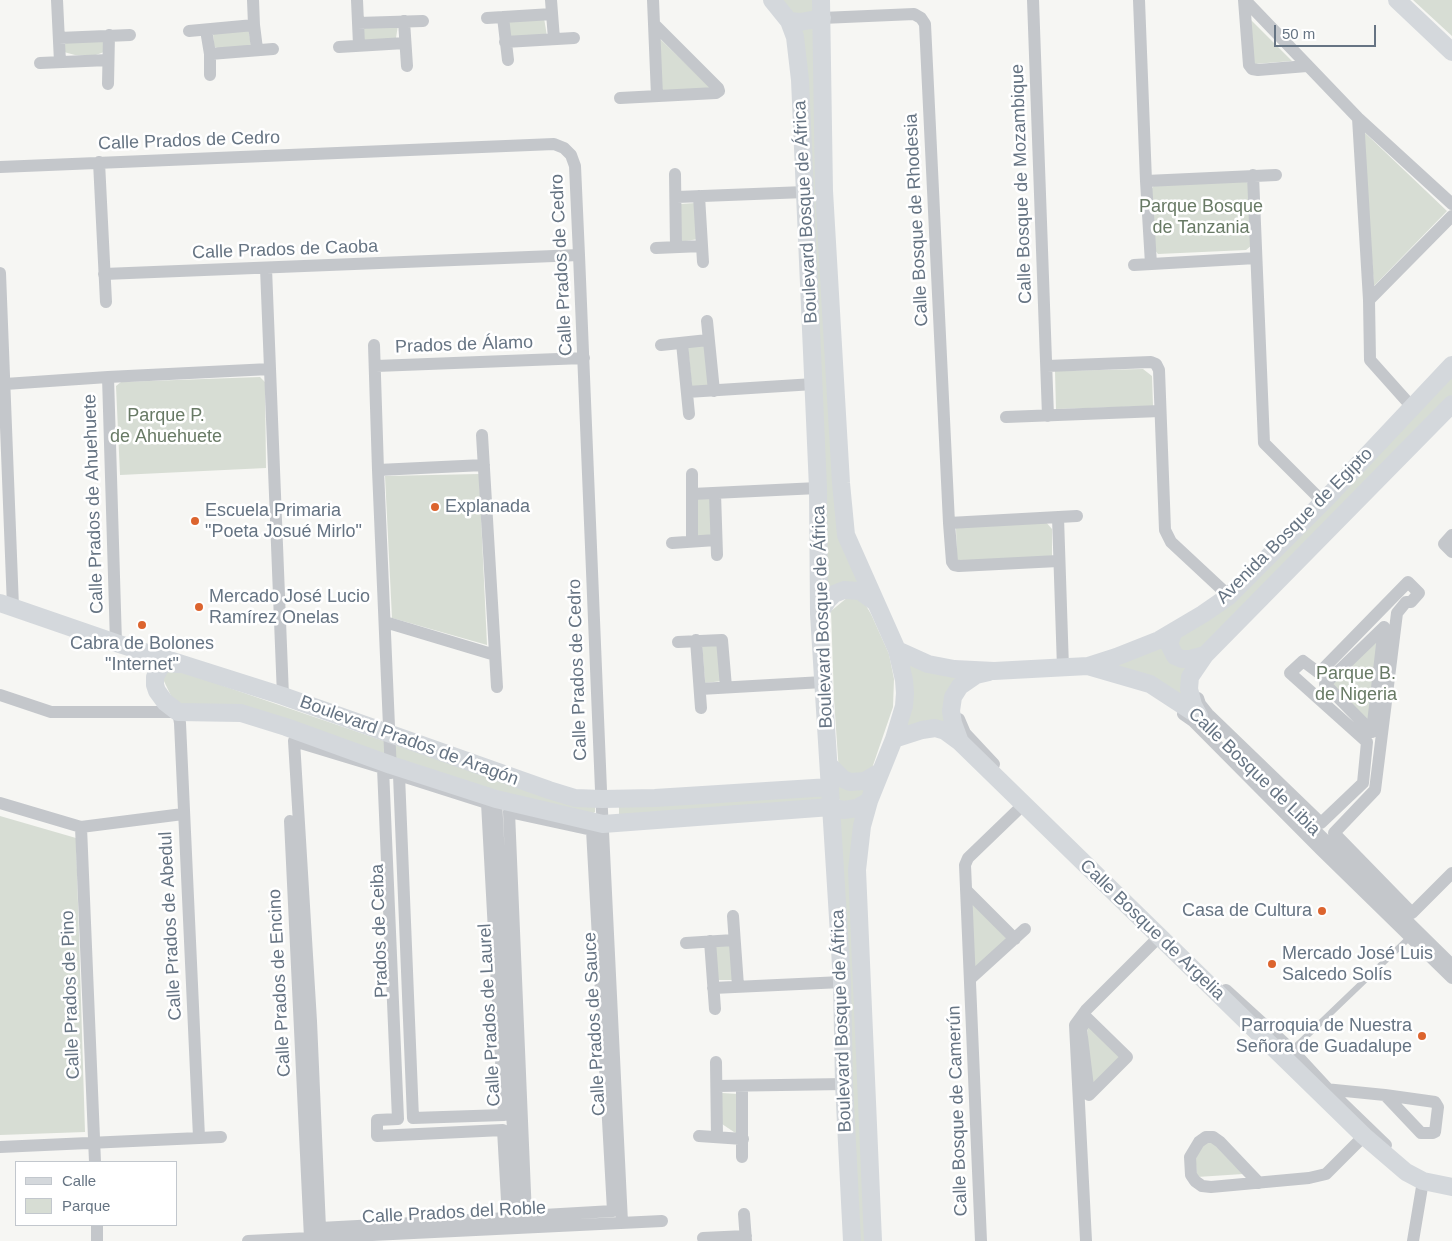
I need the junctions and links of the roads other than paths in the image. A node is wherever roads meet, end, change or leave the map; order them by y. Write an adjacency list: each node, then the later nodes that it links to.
1 (58, 0): 26 (street)
2 (253, 0): 20 (street)
3 (357, 0): 19 (street)
4 (551, 0): 12 (street)
5 (653, 0): 21 (street)
6 (772, 0): 17 (street, Boulevard Bosque de África)
7 (821, 0): 15 (street, Boulevard Bosque de África)
8 (1033, 0): 80 (street, Calle Bosque de Mozambique)
9 (1139, 0): 53 (street)
10 (1244, 0): 42 (street); 42 (street)
11 (1398, 0): 35 (street)
12 (552, 14): 13 (street); 28 (street)
13 (504, 17): 14 (street); 29 (street)
14 (487, 18)
15 (822, 18): 17 (street); 104 (street, Calle Bosque de Rhodesia); 114 (street, Boulevard Bosque de África)
16 (423, 21): 18 (street)
17 (789, 21): 54 (street, Boulevard Bosque de África)
18 (404, 22): 19 (street); 30 (street)
19 (358, 23): 31 (street)
20 (254, 25): 22 (street); 34 (street)
21 (655, 25): 45 (street); 45 (street)
22 (206, 30): 23 (street); 36 (street)
23 (189, 31)
24 (109, 35): 25 (street); 26 (street); 37 (street)
25 (130, 35)
26 (59, 38): 39 (street)
27 (574, 38): 28 (street)
28 (554, 39): 29 (street)
29 (505, 42): 38 (street)
30 (405, 43): 31 (street); 41 (street)
31 (359, 45): 32 (street)
32 (339, 47)
33 (273, 49): 34 (street)
34 (257, 50): 36 (street)
35 (1452, 52)
36 (210, 54): 43 (street)
37 (108, 60): 39 (street); 44 (street)
38 (508, 60)
39 (60, 62): 40 (street)
40 (40, 63)
41 (407, 66)
42 (1308, 66): 47 (street)
43 (210, 75)
44 (108, 84)
45 (657, 96): 46 (street)
46 (620, 98)
47 (1358, 118): 57 (street); 70 (street)
48 (100, 162): 49 (street, Calle Prados de Cedro); 62 (street, Calle Prados de Cedro); 69 (street)
49 (0, 167)
50 (675, 174): 56 (street)
51 (1276, 175): 52 (street)
52 (1253, 176): 53 (street); 63 (street)
53 (1146, 181): 65 (street)
54 (805, 192): 55 (street); 84 (street, Boulevard Bosque de África)
55 (700, 196): 56 (street); 59 (street)
56 (677, 197): 60 (street)
57 (1452, 204)
58 (1452, 216): 70 (street)
59 (702, 246): 60 (street); 64 (street)
60 (676, 247): 61 (street)
61 (656, 248)
62 (579, 255): 67 (street, Calle Prados de Caoba); 77 (street, Calle Prados de Cedro)
63 (1256, 258): 65 (street); 101 (street)
64 (703, 262)
65 (1151, 264): 66 (street)
66 (1134, 265)
67 (266, 268): 69 (street, Calle Prados de Caoba); 81 (street)
68 (0, 272): 83 (street)
69 (104, 274): 71 (street)
70 (1369, 300): 88 (street)
71 (106, 302)
72 (707, 322): 73 (street)
73 (708, 340): 74 (street); 85 (street)
74 (682, 343): 76 (street); 86 (street)
75 (374, 346): 79 (street, Prados de Ceiba)
76 (661, 346)
77 (584, 358): 79 (street, Prados de Álamo); 151 (street, Calle Prados de Cedro)
78 (1452, 365): 88 (street, Avenida Bosque de Egipto)
79 (376, 366): 96 (street, Prados de Ceiba)
80 (1047, 366): 89 (street); 92 (street, Calle Bosque de Mozambique)
81 (270, 370): 82 (street, Calle Prados de Ahuehuete); 137 (street)
82 (108, 376): 83 (street); 122 (street, Calle Prados de Ahuehuete)
83 (5, 384): 115 (street)
84 (814, 384): 85 (street); 98 (street, Boulevard Bosque de África)
85 (714, 391): 86 (street)
86 (687, 392): 91 (street)
87 (1452, 404): 125 (street, Avenida Bosque de Egipto)
88 (1412, 407): 101 (street, Avenida Bosque de Egipto)
89 (1160, 411): 92 (street); 113 (street)
90 (1452, 413): 160 (street)
91 (688, 414)
92 (1048, 416): 93 (street)
93 (1006, 417)
94 (482, 436): 95 (street)
95 (484, 465): 96 (street); 124 (street)
96 (378, 470): 118 (street, Prados de Ceiba)
97 (692, 474): 100 (street)
98 (818, 488): 99 (street); 117 (street, Boulevard Bosque de África)
99 (715, 493): 100 (street); 106 (street)
100 (692, 494): 107 (street)
101 (1323, 502): 113 (street, Avenida Bosque de Egipto)
102 (1077, 516): 103 (street)
103 (1058, 517): 104 (street); 111 (street)
104 (949, 523): 111 (street, Calle Bosque de Rhodesia)
105 (1452, 535): 109 (street)
106 (716, 540): 107 (street); 110 (street)
107 (692, 541): 108 (street)
108 (672, 543)
109 (1452, 552)
110 (717, 555)
111 (1058, 562): 128 (street)
112 (1407, 592): 116 (street)
113 (1228, 596): 119 (street, Avenida Bosque de Egipto)
114 (875, 602): 117 (street); 123 (street, Boulevard Bosque de África)
115 (6, 605): 122 (street, Boulevard Prados de Aragón)
116 (1392, 609): 132 (street); 145 (street)
117 (820, 614): 131 (street, Boulevard Bosque de África)
118 (385, 622): 124 (street); 142 (street, Prados de Ceiba)
119 (1174, 631): 125 (street); 127 (street, Avenida Bosque de Egipto)
120 (696, 640): 121 (street); 134 (street); 135 (street)
121 (678, 642)
122 (116, 643): 126 (street, Boulevard Prados de Aragón)
123 (897, 650): 129 (street, Calle Bosque de Libia); 143 (street, Boulevard Bosque de África)
124 (495, 655): 133 (street)
125 (1205, 655): 140 (street, Avenida Bosque de Egipto)
126 (179, 664): 137 (street, Boulevard Prados de Aragón); 139 (street)
127 (1088, 666): 128 (street, Calle Bosque de Libia); 140 (street, Calle Bosque de Libia)
128 (1063, 668): 129 (street, Calle Bosque de Libia)
129 (994, 671): 144 (street)
130 (1301, 671): 132 (street)
131 (823, 682): 134 (street); 147 (street, Boulevard Bosque de África)
132 (1320, 685): 132 (street); 145 (street)
133 (497, 687)
134 (726, 687): 135 (street)
135 (700, 690): 138 (street)
136 (0, 695): 139 (street)
137 (283, 696): 142 (street, Boulevard Prados de Aragón)
138 (701, 708)
139 (178, 712): 141 (street, Boulevard Prados de Aragón); 156 (street, Calle Prados de Abedul)
140 (1199, 716): 159 (street, Calle Bosque de Libia)
141 (286, 727): 146 (street, Boulevard Prados de Aragón); 211 (street, Calle Prados de Encino)
142 (390, 734): 146 (street, Prados de Ceiba); 151 (street, Boulevard Prados de Aragón)
143 (894, 739): 144 (street, Calle Bosque de Argelia); 148 (street, Boulevard Bosque de África)
144 (960, 742): 154 (street, Calle Bosque de Argelia)
145 (1375, 742): 159 (street)
146 (391, 765): 150 (street, Boulevard Prados de Aragón); 188 (street, Prados de Ceiba)
147 (829, 765): 148 (street); 149 (street, Boulevard Bosque de África)
148 (880, 772): 152 (street, Boulevard Bosque de África)
149 (830, 787): 151 (street, Boulevard Prados de Aragón); 155 (street, Boulevard Bosque de África)
150 (496, 799): 157 (street, Boulevard Prados de Aragón); 187 (street, Calle Prados de Laurel)
151 (602, 799): 157 (street, Calle Prados de Cedro)
152 (869, 801): 155 (street, Boulevard Prados de Aragón); 218 (street, Boulevard Bosque de África)
153 (0, 802): 158 (street)
154 (1024, 804): 162 (street, Calle Bosque de Camerún); 166 (street, Calle Bosque de Argelia)
155 (831, 807): 157 (street, Boulevard Prados de Aragón); 174 (street, Boulevard Bosque de África)
156 (183, 814): 158 (street); 194 (street, Calle Prados de Abedul)
157 (603, 824): 208 (street, Calle Prados de Sauce)
158 (81, 827): 196 (street, Calle Prados de Pino)
159 (1320, 835): 165 (street, Calle Bosque de Libia)
160 (1452, 873)
161 (1452, 883): 165 (street)
162 (966, 890): 167 (street); 173 (street, Calle Bosque de Camerún)
163 (733, 916): 168 (street)
164 (1025, 929): 167 (street)
165 (1412, 930): 171 (street, Calle Bosque de Libia); 172 (street); 179 (lane); 179 (street)
166 (1159, 937): 178 (street); 179 (street, Calle Bosque de Argelia)
167 (1015, 939): 173 (street)
168 (734, 940): 169 (street); 175 (street)
169 (710, 941): 170 (street); 176 (street)
170 (686, 944)
171 (1452, 965)
172 (1452, 978)
173 (970, 979): 219 (street, Calle Bosque de Camerún)
174 (842, 982): 175 (street); 181 (street, Boulevard Bosque de África)
175 (738, 986): 176 (street)
176 (713, 988): 177 (street)
177 (716, 1009)
178 (1087, 1014): 178 (street); 186 (street); 186 (street)
179 (1288, 1054): 184 (street, Calle Bosque de Argelia)
180 (716, 1062): 182 (street)
181 (844, 1084): 183 (street); 217 (street, Boulevard Bosque de África)
182 (717, 1086): 183 (street); 193 (street)
183 (742, 1086): 195 (street)
184 (1323, 1090): 185 (street); 191 (street, Calle Bosque de Argelia); 200 (street)
185 (1385, 1095)
186 (1079, 1112): 220 (street)
187 (508, 1118): 187 (street); 188 (street); 210 (street, Calle Prados de Laurel)
188 (406, 1126): 189 (street)
189 (383, 1128)
190 (699, 1136): 193 (street)
191 (1364, 1136): 201 (street, Calle Bosque de Argelia); 202 (street)
192 (221, 1137): 194 (street)
193 (717, 1137): 195 (street)
194 (199, 1138): 196 (street)
195 (743, 1139): 198 (street)
196 (94, 1142): 197 (street); 199 (street, Calle Prados de Pino)
197 (0, 1147)
198 (742, 1157)
199 (95, 1161)
200 (1452, 1178)
201 (1423, 1181): 203 (street, Calle Bosque de Argelia); 221 (street)
202 (1259, 1182): 202 (street)
203 (1452, 1187)
204 (744, 1214): 213 (street)
205 (526, 1216): 205 (street)
206 (508, 1218): 206 (street)
207 (662, 1221): 208 (street, Calle Prados del Roble)
208 (622, 1222): 210 (street, Calle Prados del Roble)
209 (96, 1226): 215 (street)
210 (518, 1228): 211 (street, Calle Prados del Roble)
211 (310, 1238): 216 (street, Calle Prados del Roble)
212 (703, 1238): 214 (street)
213 (746, 1239): 214 (street)
214 (720, 1240)
215 (97, 1241)
216 (248, 1241)
217 (852, 1241)
218 (873, 1241)
219 (981, 1241)
220 (1086, 1241)
221 (1413, 1241)

